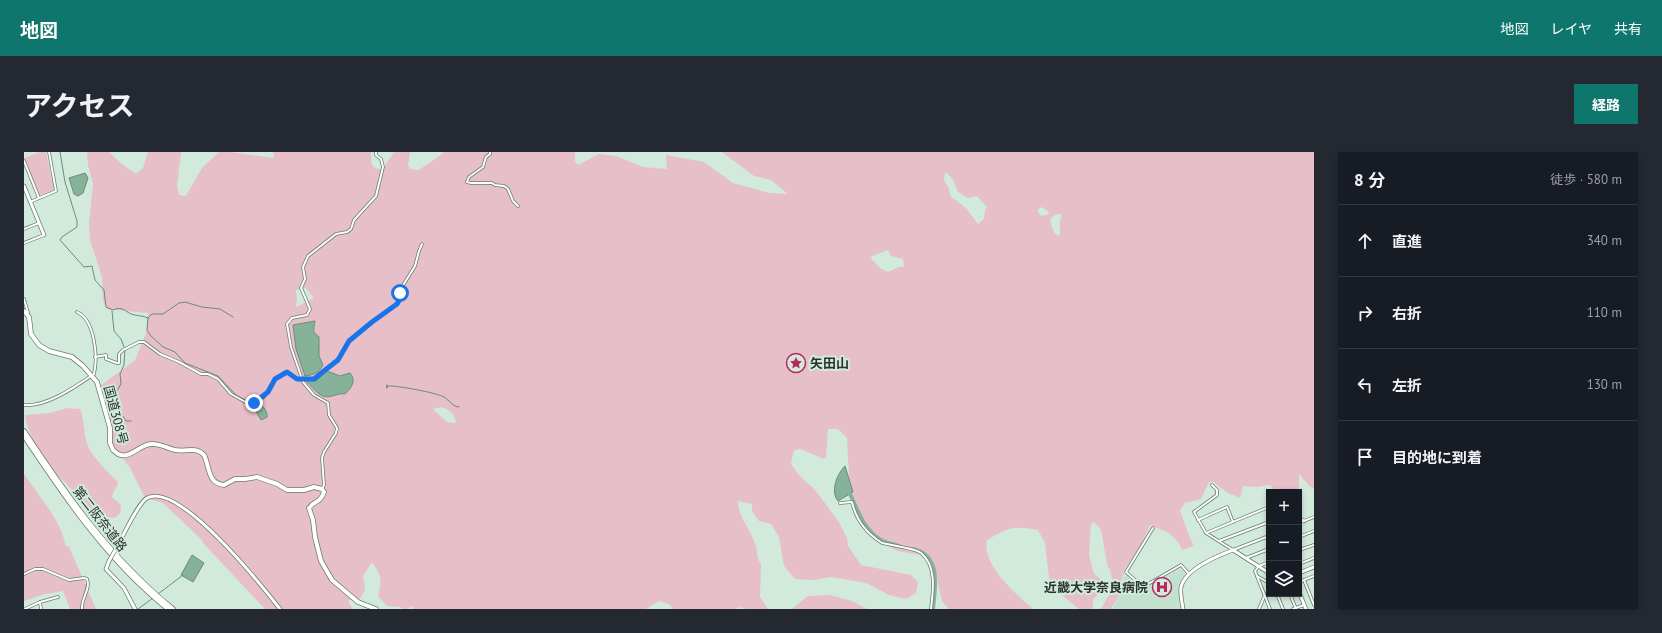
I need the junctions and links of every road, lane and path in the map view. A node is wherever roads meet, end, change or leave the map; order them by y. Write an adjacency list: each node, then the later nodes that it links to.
1 (49, 152): 6 (street)
2 (376, 152): 21 (street)
3 (490, 152): 8 (street)
4 (24, 162): 6 (street)
5 (24, 186): 7 (street)
6 (38, 198): 7 (street)
7 (30, 202): 9 (street)
8 (518, 206)
9 (39, 223): 11 (street); 12 (street)
10 (24, 224): 11 (street)
11 (25, 228)
12 (44, 235): 13 (street)
13 (24, 243)
14 (422, 244): 21 (street)
15 (24, 299): 18 (street)
16 (24, 311): 18 (highway)
17 (77, 312): 19 (street)
18 (28, 314): 20 (highway, 国道308号)
19 (95, 358): 20 (street); 21 (street)
20 (92, 376): 22 (street); 26 (highway, 国道308号)
21 (302, 379): 26 (street)
22 (24, 405)
23 (24, 431): 74 (highway, 第二阪奈道路)
24 (24, 436): 73 (highway, 第二阪奈道路)
25 (1212, 486): 30 (street)
26 (322, 489): 76 (highway)
27 (840, 503): 77 (street)
28 (1266, 508): 33 (street)
29 (1314, 518): 32 (street)
30 (1198, 520): 33 (street); 38 (street)
31 (1302, 520): 32 (street)
32 (1305, 521): 34 (street)
33 (1233, 522): 38 (street)
34 (1302, 522)
35 (1266, 523): 41 (street)
36 (1153, 528): 55 (street)
37 (1314, 531): 39 (street)
38 (1206, 533): 41 (street)
39 (1302, 536)
40 (1266, 537): 44 (street)
41 (1219, 541): 44 (street)
42 (1314, 545): 43 (street)
43 (1302, 549)
44 (1233, 550): 46 (street); 55 (street)
45 (1266, 550): 46 (street)
46 (1246, 558): 50 (street)
47 (1314, 558): 49 (street)
48 (1266, 563): 50 (street)
49 (1302, 563)
50 (1259, 566): 52 (street); 56 (street)
51 (1314, 567): 53 (street)
52 (1266, 571)
53 (1302, 572)
54 (24, 574): 71 (street)
55 (1190, 575): 78 (street)
56 (1257, 576): 59 (street); 61 (street)
57 (1314, 576): 58 (street)
58 (1304, 580): 67 (street)
59 (1266, 581)
60 (58, 597): 65 (street)
61 (1264, 597): 79 (street); 80 (street)
62 (1278, 597): 81 (street)
63 (1291, 597): 82 (street)
64 (1301, 597): 66 (street)
65 (40, 602): 68 (street); 70 (street)
66 (1304, 605): 82 (street); 83 (street)
67 (1314, 605)
68 (29, 608): 69 (street)
69 (26, 609)
70 (41, 609)
71 (82, 609)
72 (135, 609): 75 (street, bridge)
73 (168, 609)
74 (173, 609)
75 (280, 609)
76 (376, 609)
77 (931, 609)
78 (1183, 609)
79 (1259, 609)
80 (1270, 609)
81 (1283, 609)
82 (1295, 609)
83 (1306, 609)

